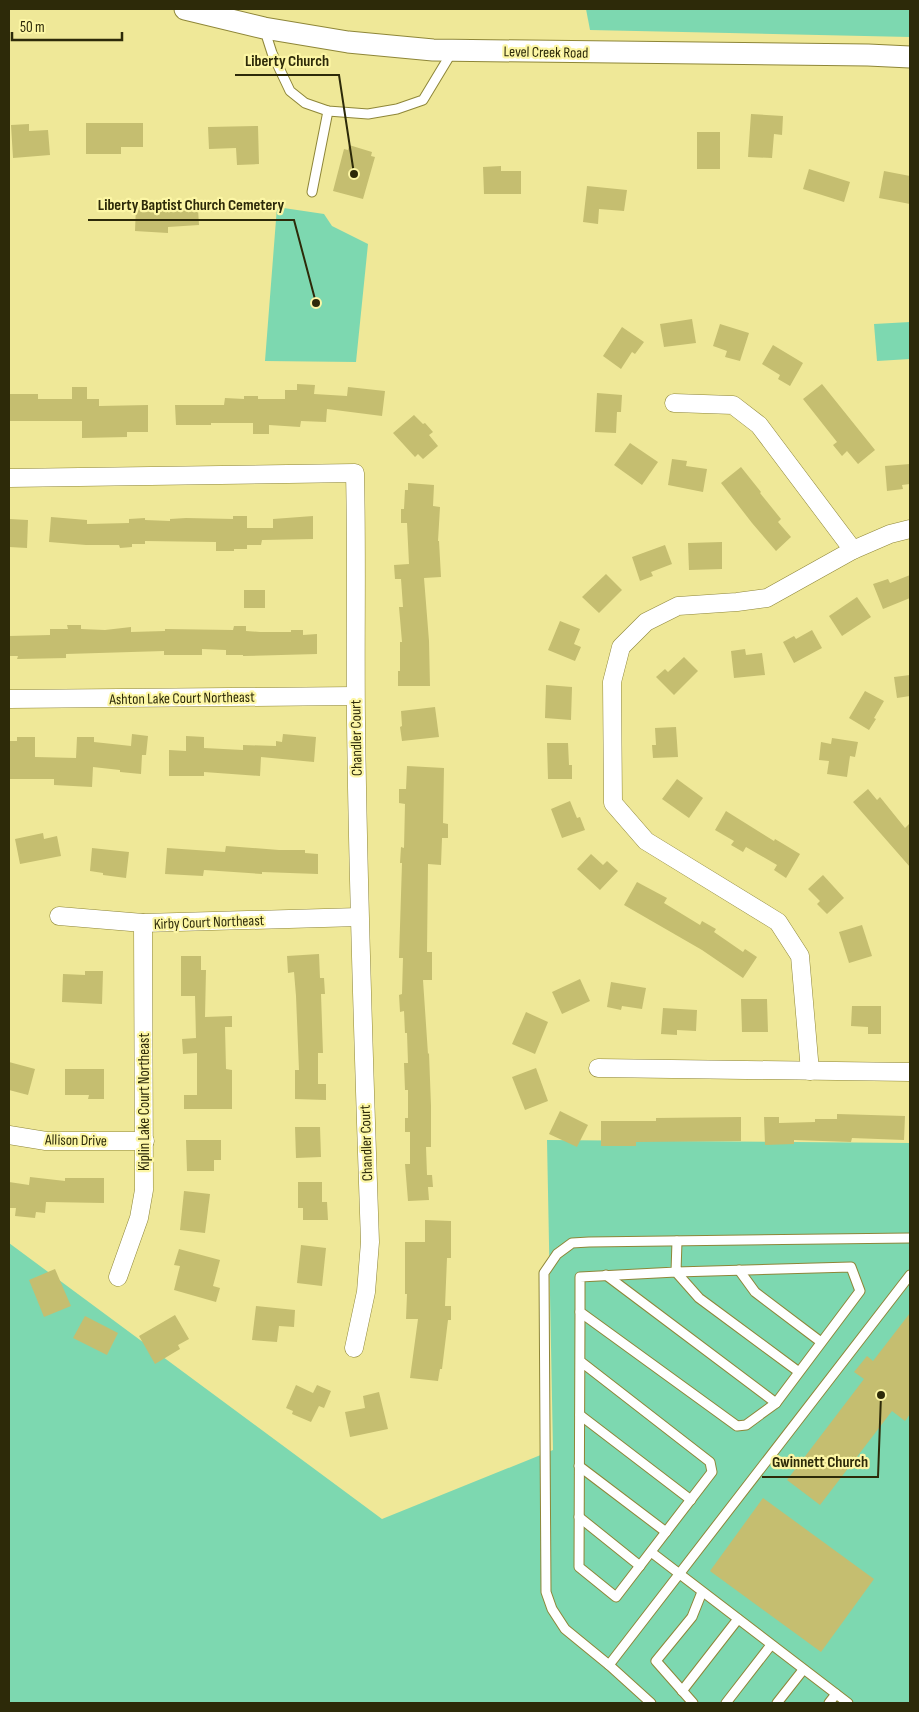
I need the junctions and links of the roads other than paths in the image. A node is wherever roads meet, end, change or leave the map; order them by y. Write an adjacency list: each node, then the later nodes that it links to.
1 (185, 9): 2 (street, Level Creek Road)
2 (264, 28): 3 (street, Level Creek Road); 5 (lane)
3 (452, 50): 4 (street, Level Creek Road); 5 (lane)
4 (910, 57)
5 (328, 111): 6 (lane)
6 (312, 192)
7 (674, 403): 10 (street)
8 (9, 478): 11 (street, Chandler Court)
9 (910, 529): 10 (street)
10 (853, 550): 17 (street)
11 (356, 696): 12 (street, Ashton Lake Court Northeast); 14 (street, Chandler Court)
12 (9, 699)
13 (59, 916): 15 (street, Kirby Court Northeast)
14 (359, 917): 15 (street, Kirby Court Northeast); 30 (street, Chandler Court)
15 (143, 924): 20 (street, Kiplin Lake Court Northeast)
16 (598, 1068): 17 (street)
17 (810, 1071): 18 (street)
18 (910, 1072)
19 (9, 1135): 20 (street, Allison Drive)
20 (145, 1141): 27 (street, Kiplin Lake Court Northeast)
21 (910, 1238): 22 (lane)
22 (677, 1241): 24 (lane); 45 (lane)
23 (739, 1270): 24 (lane); 29 (lane); 29 (lane)
24 (676, 1272): 25 (lane); 32 (lane)
25 (606, 1275): 28 (lane); 33 (lane)
26 (910, 1275): 41 (lane)
27 (118, 1278)
28 (580, 1312): 31 (lane); 33 (lane)
29 (821, 1342): 32 (lane)
30 (354, 1348)
31 (580, 1362): 34 (lane); 36 (lane)
32 (799, 1372): 33 (lane)
33 (776, 1402)
34 (580, 1415): 35 (lane); 36 (lane)
35 (580, 1466): 37 (lane); 38 (lane)
36 (691, 1500): 38 (lane)
37 (579, 1517): 40 (lane); 40 (lane)
38 (666, 1532): 39 (lane)
39 (651, 1552): 40 (lane); 41 (lane)
40 (640, 1566)
41 (679, 1574): 42 (lane); 45 (lane)
42 (702, 1592): 43 (lane); 47 (lane)
43 (738, 1619): 44 (lane); 47 (lane)
44 (772, 1645): 46 (lane); 51 (lane)
45 (609, 1665): 49 (lane)
46 (804, 1670): 48 (lane); 52 (lane)
47 (682, 1691): 50 (lane)
48 (836, 1694): 53 (lane); 54 (lane)
49 (651, 1703)
50 (693, 1703)
51 (726, 1703)
52 (777, 1703)
53 (829, 1703)
54 (848, 1703)

